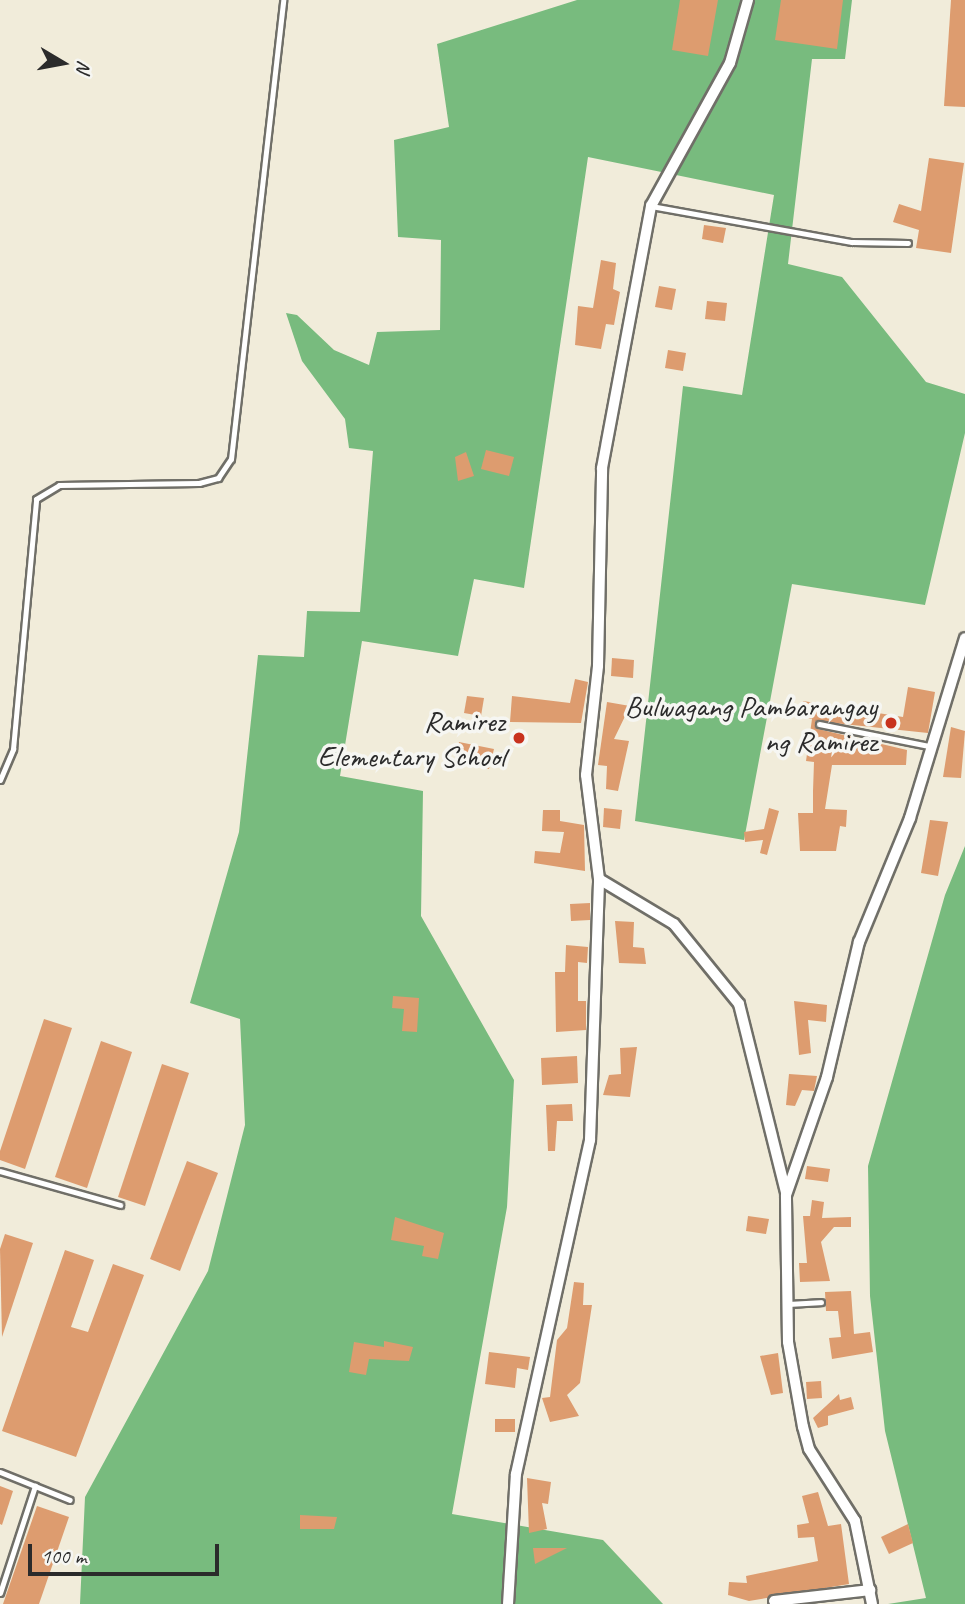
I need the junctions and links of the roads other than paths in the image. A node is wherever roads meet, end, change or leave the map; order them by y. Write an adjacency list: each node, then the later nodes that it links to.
1 (283, 0): 8 (lane)
2 (748, 0): 3 (street)
3 (651, 206): 4 (lane); 9 (street)
4 (908, 243)
5 (965, 638): 7 (street)
6 (819, 724): 7 (lane)
7 (929, 746): 11 (street)
8 (0, 780)
9 (599, 880): 11 (street); 21 (street)
10 (0, 1171): 12 (lane)
11 (786, 1195): 14 (street)
12 (120, 1205)
13 (821, 1302): 14 (lane)
14 (786, 1304): 18 (street)
15 (0, 1472): 16 (lane)
16 (35, 1486): 17 (lane); 19 (lane)
17 (70, 1500)
18 (870, 1590): 20 (street); 22 (street)
19 (0, 1593)
20 (774, 1601)
21 (508, 1604)
22 (872, 1604)

